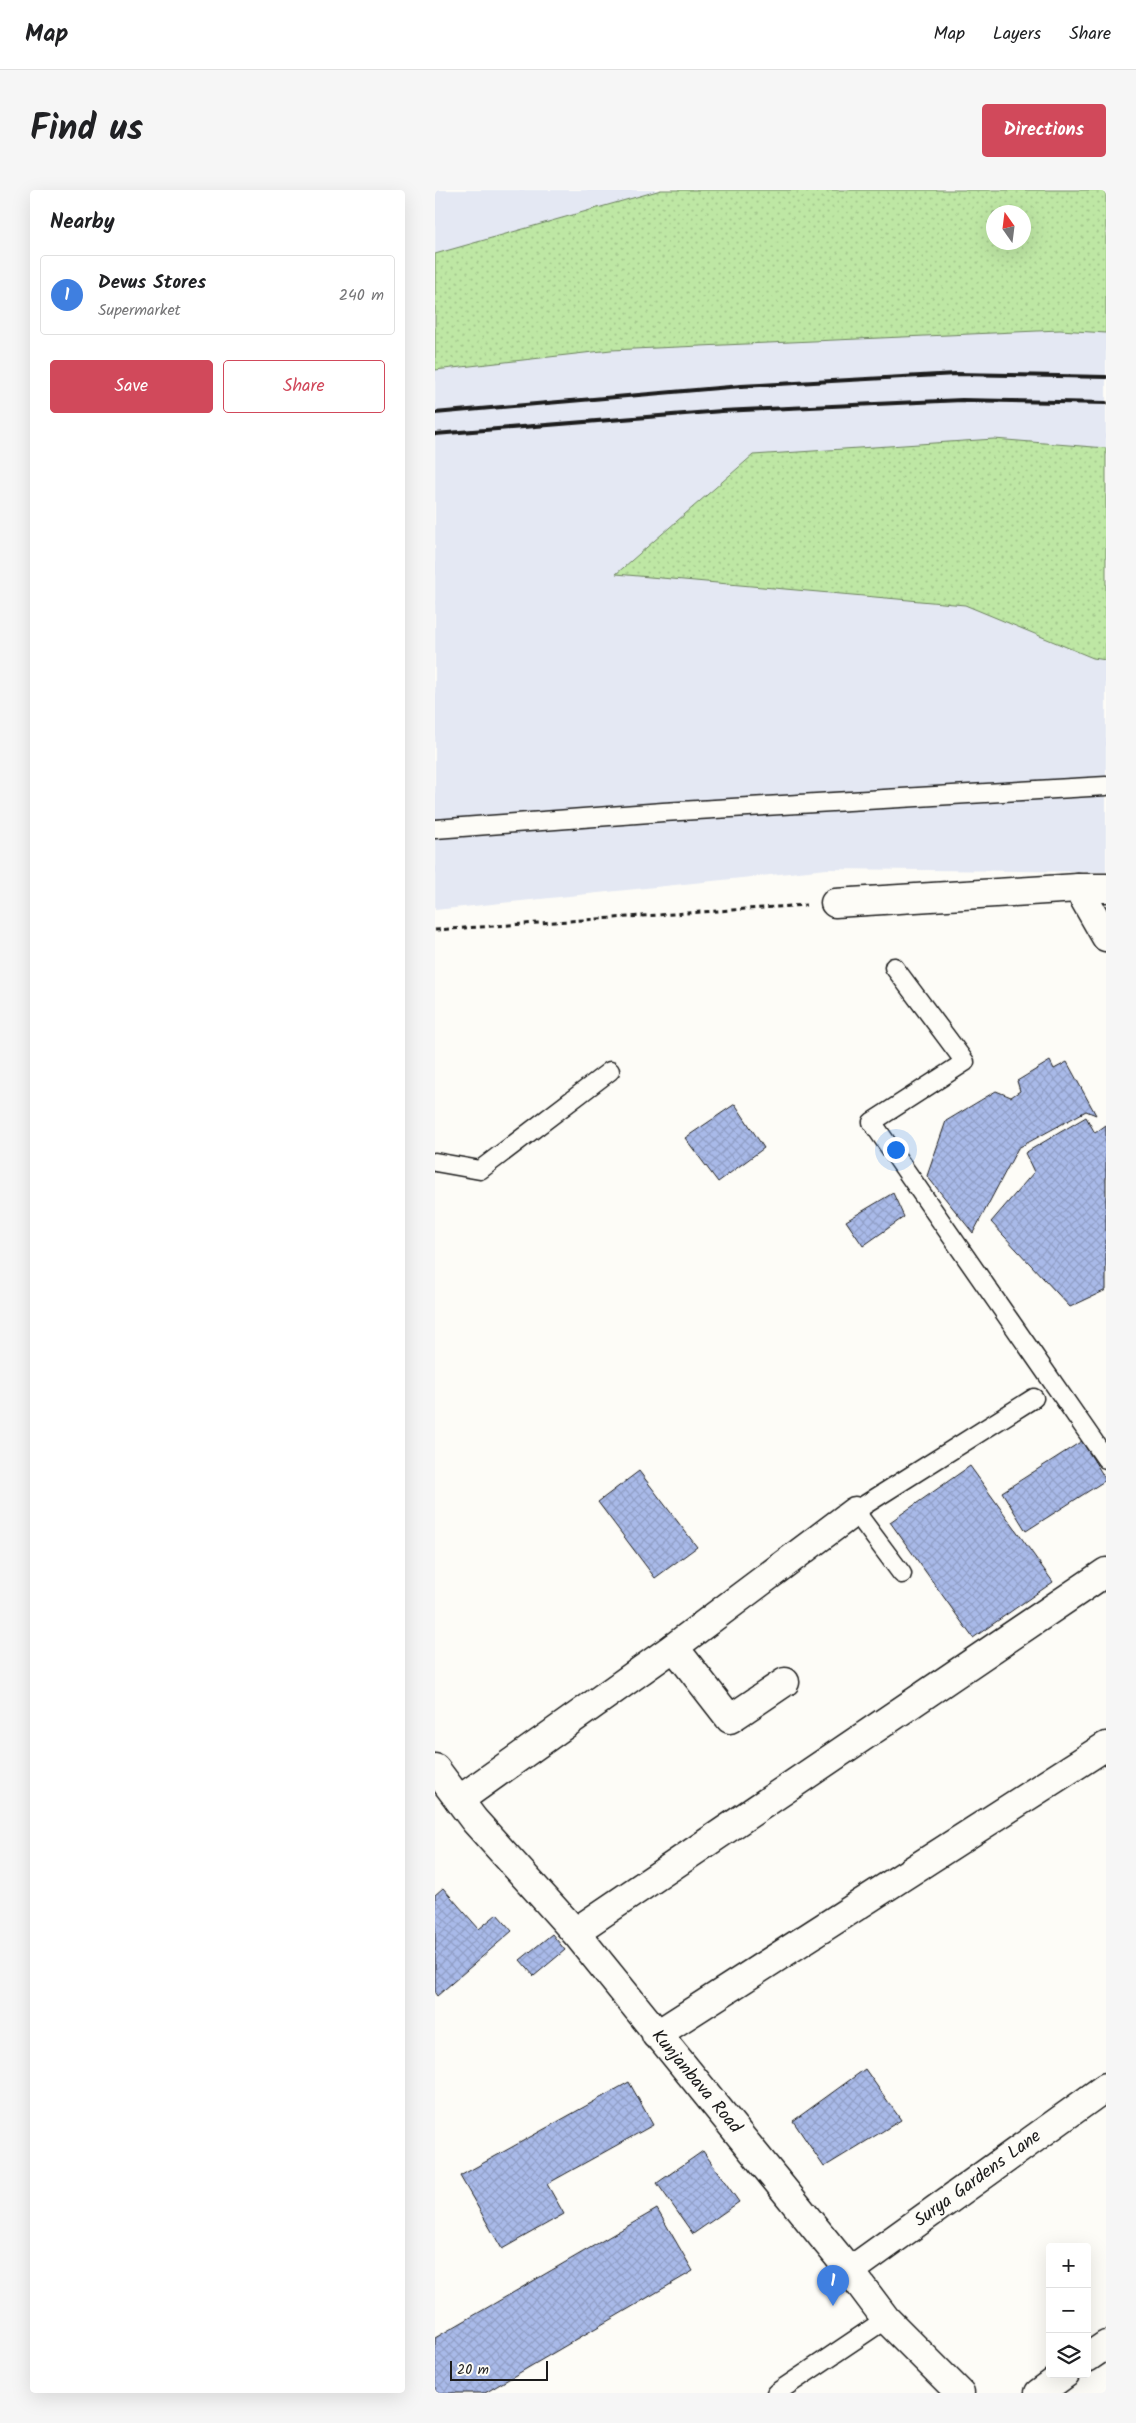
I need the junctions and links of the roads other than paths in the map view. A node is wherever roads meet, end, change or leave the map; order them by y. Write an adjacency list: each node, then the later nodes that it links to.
1 (1106, 786): 2 (lane)
2 (435, 830)
3 (1078, 888): 4 (street); 5 (street); 6 (street)
4 (1106, 888)
5 (835, 904)
6 (1106, 937)
7 (894, 967): 11 (lane)
8 (610, 1071): 9 (lane)
9 (435, 1162)
10 (1034, 1398): 12 (lane)
11 (1106, 1459)
12 (855, 1511): 14 (lane); 15 (street)
13 (1106, 1572): 20 (street)
14 (902, 1574)
15 (674, 1647): 16 (street); 19 (street)
16 (785, 1682)
17 (1106, 1746): 21 (street)
18 (435, 1768): 19 (street, Kunjanbava Road)
19 (459, 1800): 20 (street, Kunjanbava Road)
20 (575, 1932): 21 (street, Kunjanbava Road)
21 (656, 2035): 23 (street, Kunjanbava Road)
22 (1106, 2087): 23 (street, Surya Gardens Lane)
23 (850, 2271): 24 (street, Kunjanbava Road)
24 (886, 2319): 28 (lane); 29 (street, Kunjanbava Road)
25 (1106, 2345): 26 (street)
26 (1091, 2355)
27 (1060, 2378): 30 (street)
28 (776, 2393)
29 (960, 2393)
30 (1039, 2393)

